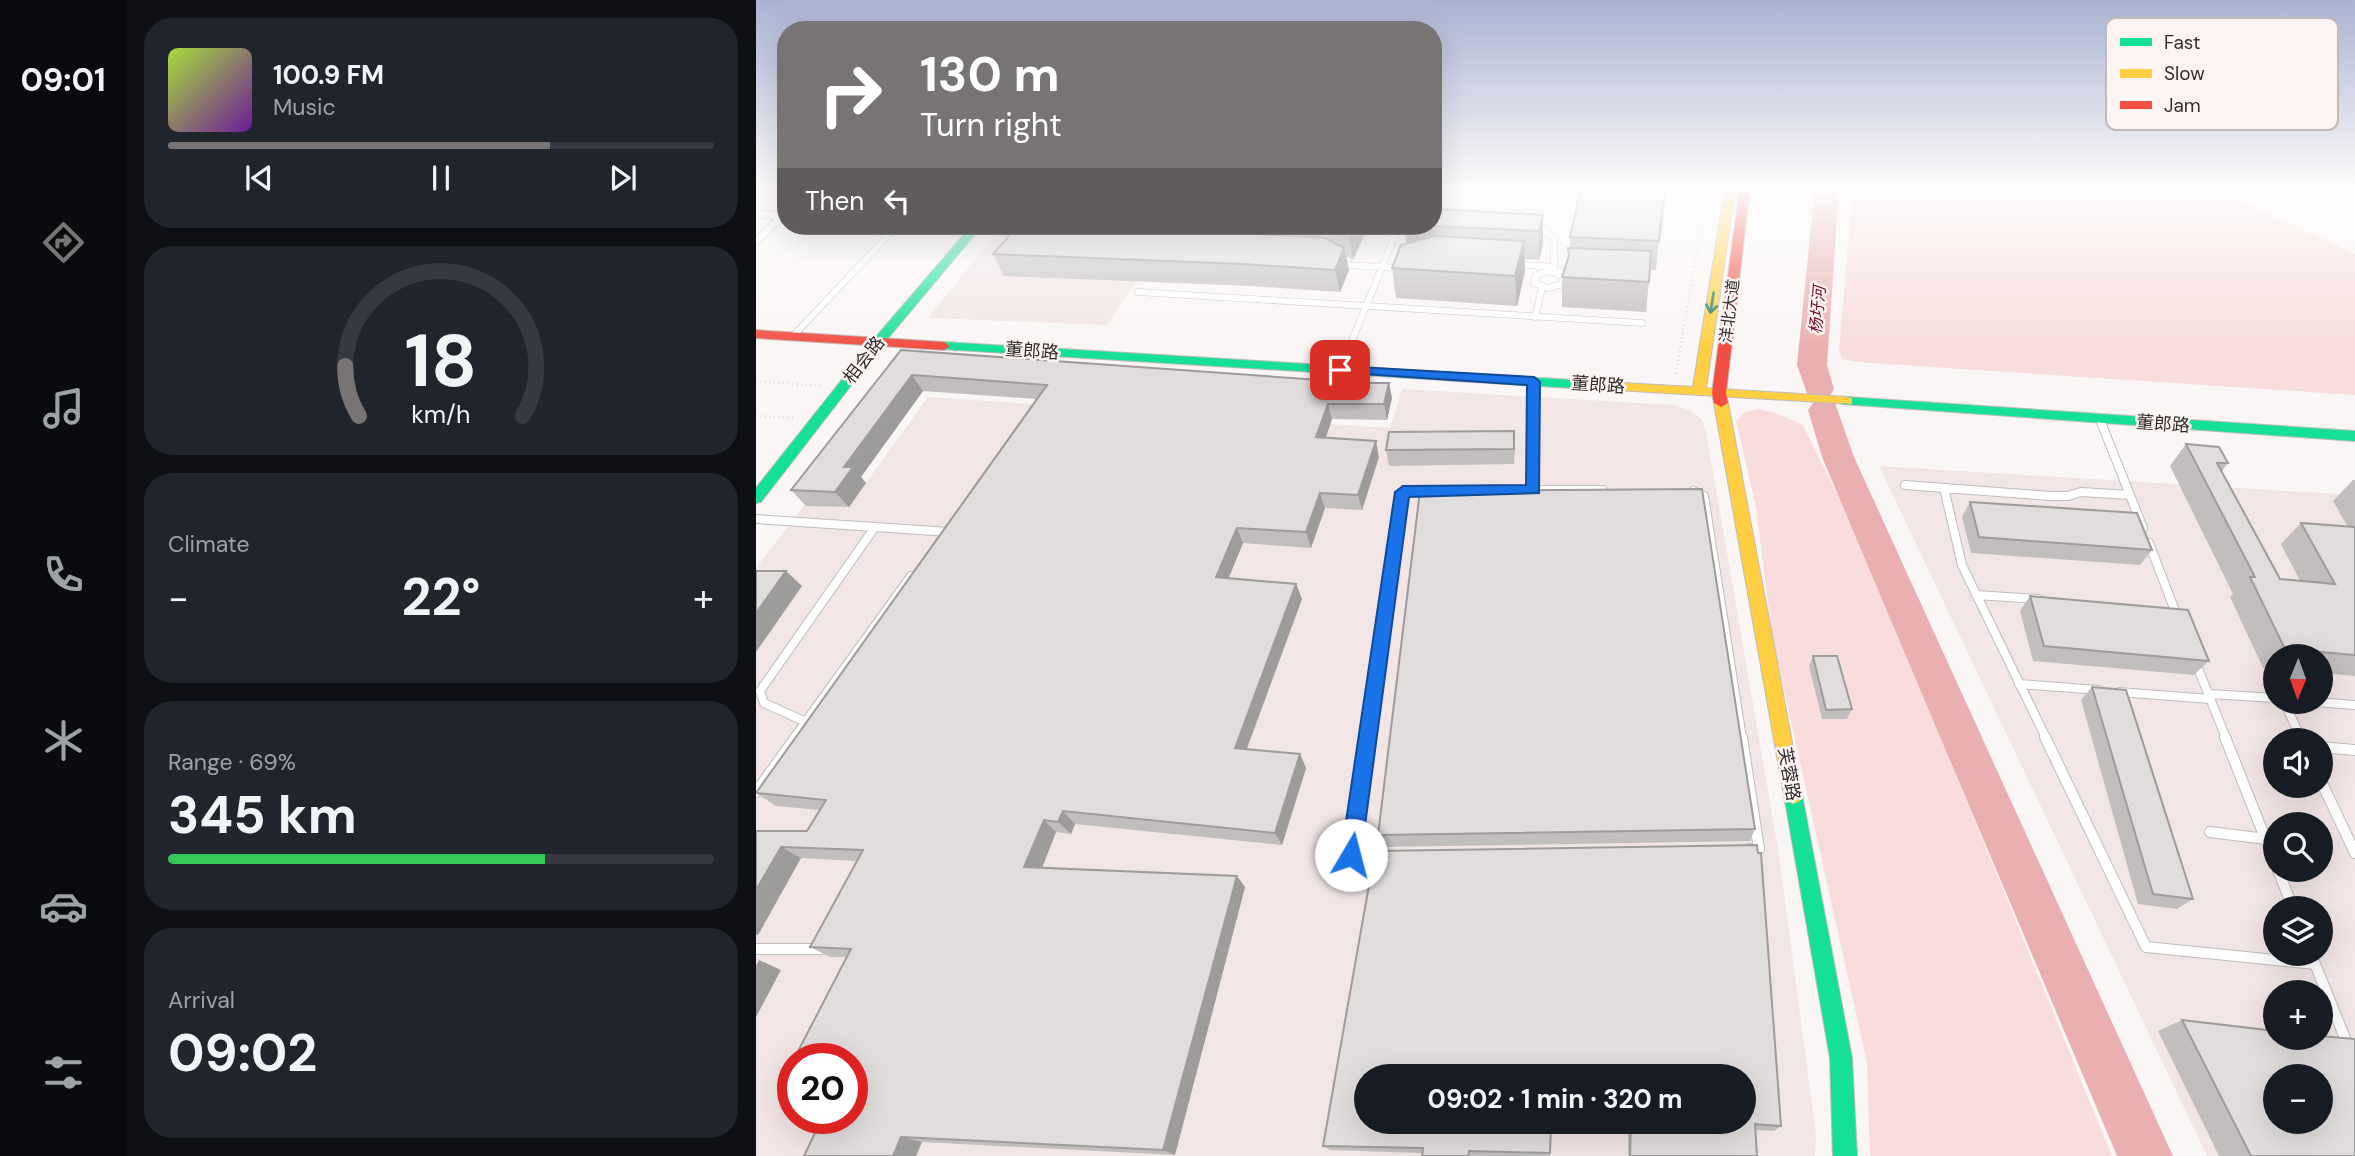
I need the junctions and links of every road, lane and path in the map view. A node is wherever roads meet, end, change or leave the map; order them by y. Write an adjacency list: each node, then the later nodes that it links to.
1 (883, 241): 20 (lane)
2 (964, 241): 21 (street, 相会路)
3 (1393, 241): 10 (lane)
4 (1554, 241): 12 (lane)
5 (1698, 241): 26 (path)
6 (1722, 241): 27 (street, 洋北大道, one-way to 27)
7 (1738, 241): 28 (street, 洋北大道)
8 (1336, 256): 10 (lane)
9 (1503, 264): 12 (lane)
10 (1382, 267): 11 (lane); 16 (lane)
11 (1411, 269)
12 (1554, 269): 13 (lane); 14 (lane); 14 (lane)
13 (1584, 273)
14 (1542, 288): 17 (lane)
15 (1138, 292): 16 (lane)
16 (1366, 306): 17 (lane); 22 (lane)
17 (1535, 317): 18 (lane)
18 (1642, 323)
19 (756, 334): 20 (street, 董郎路)
20 (793, 336): 21 (street, 董郎路)
21 (879, 341): 22 (street, 董郎路); 25 (street, 相会路)
22 (1340, 370): 24 (street, 董郎路)
23 (756, 381): 25 (path)
24 (1534, 382): 26 (street, 董郎路); 35 (lane)
25 (843, 387): 30 (street, 相会路)
26 (1674, 390): 27 (street, 董郎路)
27 (1699, 392): 28 (street, 董郎路)
28 (1719, 393): 31 (street, 董郎路); 73 (street, 芙蓉路)
29 (756, 416): 30 (path)
30 (817, 420): 39 (street, 相会路)
31 (2100, 420): 32 (street, 董郎路); 38 (lane)
32 (2355, 436)
33 (1905, 485): 34 (lane)
34 (1944, 488): 38 (lane); 46 (lane)
35 (1534, 490): 36 (lane); 67 (lane)
36 (1614, 490)
37 (1681, 491): 65 (lane)
38 (2130, 495): 49 (lane)
39 (756, 498)
40 (756, 519): 42 (lane)
41 (949, 522): 43 (lane)
42 (875, 527): 43 (lane); 57 (lane)
43 (946, 532): 44 (lane)
44 (934, 543)
45 (918, 565): 57 (lane)
46 (1976, 595): 47 (lane); 52 (lane)
47 (2055, 600)
48 (2161, 608): 49 (lane)
49 (2175, 609): 50 (lane)
50 (2179, 621)
51 (2189, 645): 53 (lane)
52 (2019, 684): 53 (lane); 70 (lane)
53 (2209, 696): 54 (lane); 62 (lane)
54 (2263, 698)
55 (2333, 703): 56 (lane)
56 (2355, 705)
57 (806, 722): 60 (lane)
58 (2333, 748): 59 (lane)
59 (2355, 750)
60 (756, 792)
61 (2329, 798): 66 (lane)
62 (2263, 831)
63 (2210, 832): 64 (lane)
64 (2263, 839)
65 (1732, 849)
66 (2355, 853)
67 (1392, 854)
68 (756, 949): 69 (lane)
69 (822, 949)
70 (2263, 955)
71 (2316, 966): 72 (lane)
72 (2355, 1063)
73 (1845, 1156)

